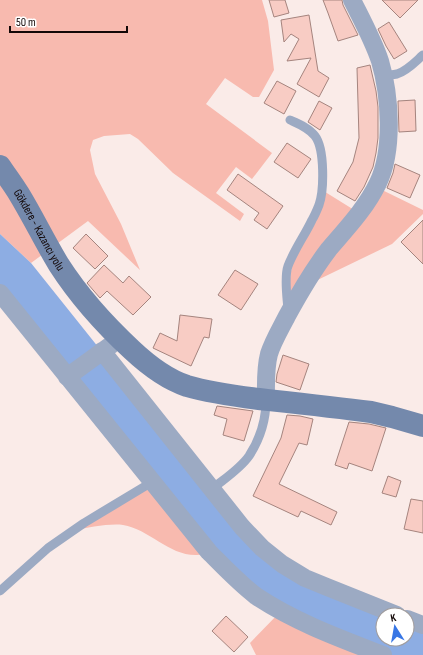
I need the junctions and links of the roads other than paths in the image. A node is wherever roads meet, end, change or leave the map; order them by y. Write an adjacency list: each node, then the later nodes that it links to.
1 (352, 0): 3 (street)
2 (423, 55): 3 (lane)
3 (383, 76): 7 (street)
4 (290, 120): 7 (lane)
5 (0, 166): 8 (street, Gökdere - Kazancı yolu)
6 (0, 293): 10 (street)
7 (288, 314): 11 (street)
8 (119, 338): 9 (street); 11 (street, Gökdere - Kazancı yolu)
9 (98, 354): 10 (street); 14 (street)
10 (71, 374): 13 (street)
11 (266, 400): 12 (street, Gökdere - Kazancı yolu); 14 (lane)
12 (421, 422)
13 (152, 482): 15 (lane); 17 (street)
14 (212, 489): 16 (street)
15 (0, 591)
16 (377, 607)
17 (383, 655)

